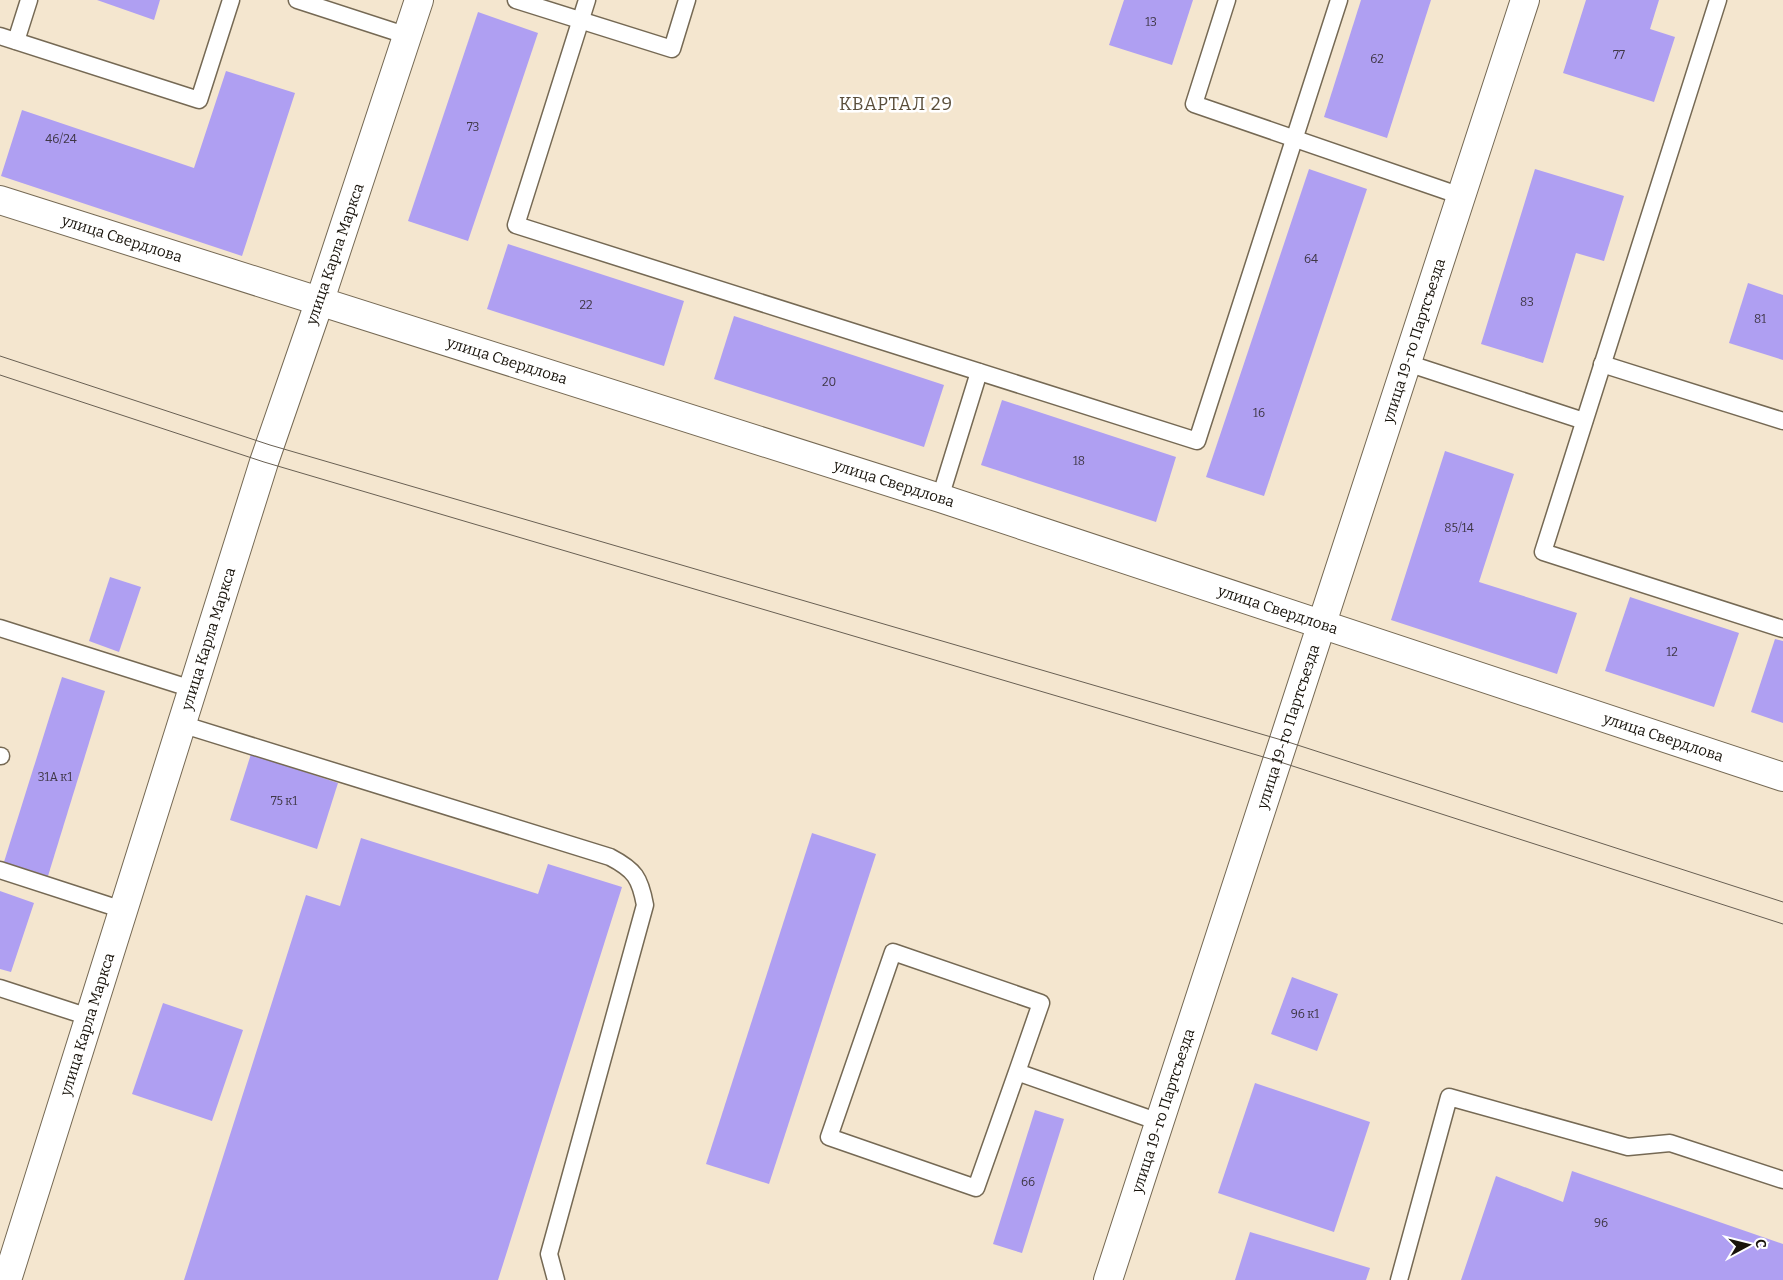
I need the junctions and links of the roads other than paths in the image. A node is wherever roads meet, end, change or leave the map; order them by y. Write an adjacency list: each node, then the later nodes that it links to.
1 (29, 0): 15 (lane)
2 (231, 0): 15 (lane)
3 (297, 0): 14 (lane)
4 (419, 0): 14 (street, улица Карла Маркса)
5 (516, 0): 12 (lane)
6 (587, 0): 12 (lane)
7 (687, 0): 12 (lane)
8 (1227, 0): 16 (lane)
9 (1339, 0): 16 (lane)
10 (1525, 0): 17 (street, улица 19-го Партсъезда)
11 (1718, 0): 21 (lane)
12 (581, 21): 22 (lane)
13 (0, 36): 15 (lane)
14 (408, 36): 19 (street, улица Карла Маркса)
15 (16, 41)
16 (1295, 139): 17 (lane); 22 (lane)
17 (1461, 196): 20 (street, улица 19-го Партсъезда)
18 (0, 200): 19 (street, улица Свердлова)
19 (320, 300): 25 (street, улица Свердлова); 29 (street, улица Карла Маркса)
20 (1407, 364): 23 (lane); 26 (street, улица 19-го Партсъезда)
21 (1602, 364): 23 (lane); 24 (lane)
22 (979, 372): 25 (lane)
23 (1584, 421): 28 (lane)
24 (1783, 421)
25 (940, 498): 26 (street, улица Свердлова)
26 (1323, 624): 31 (street, улица Свердлова); 37 (street, улица 19-го Партсъезда)
27 (0, 628): 29 (lane)
28 (1783, 628)
29 (192, 689): 30 (street, улица Карла Маркса)
30 (181, 724): 33 (street, улица Карла Маркса); 40 (lane)
31 (1783, 777)
32 (0, 870): 33 (lane)
33 (123, 910): 35 (street, улица Карла Маркса)
34 (0, 988): 35 (lane)
35 (89, 1017): 39 (street, улица Карла Маркса)
36 (1017, 1072): 36 (lane); 37 (lane)
37 (1159, 1122): 41 (street, улица 19-го Партсъезда)
38 (1783, 1180): 42 (lane)
39 (7, 1280)
40 (556, 1280)
41 (1108, 1280)
42 (1399, 1280)

